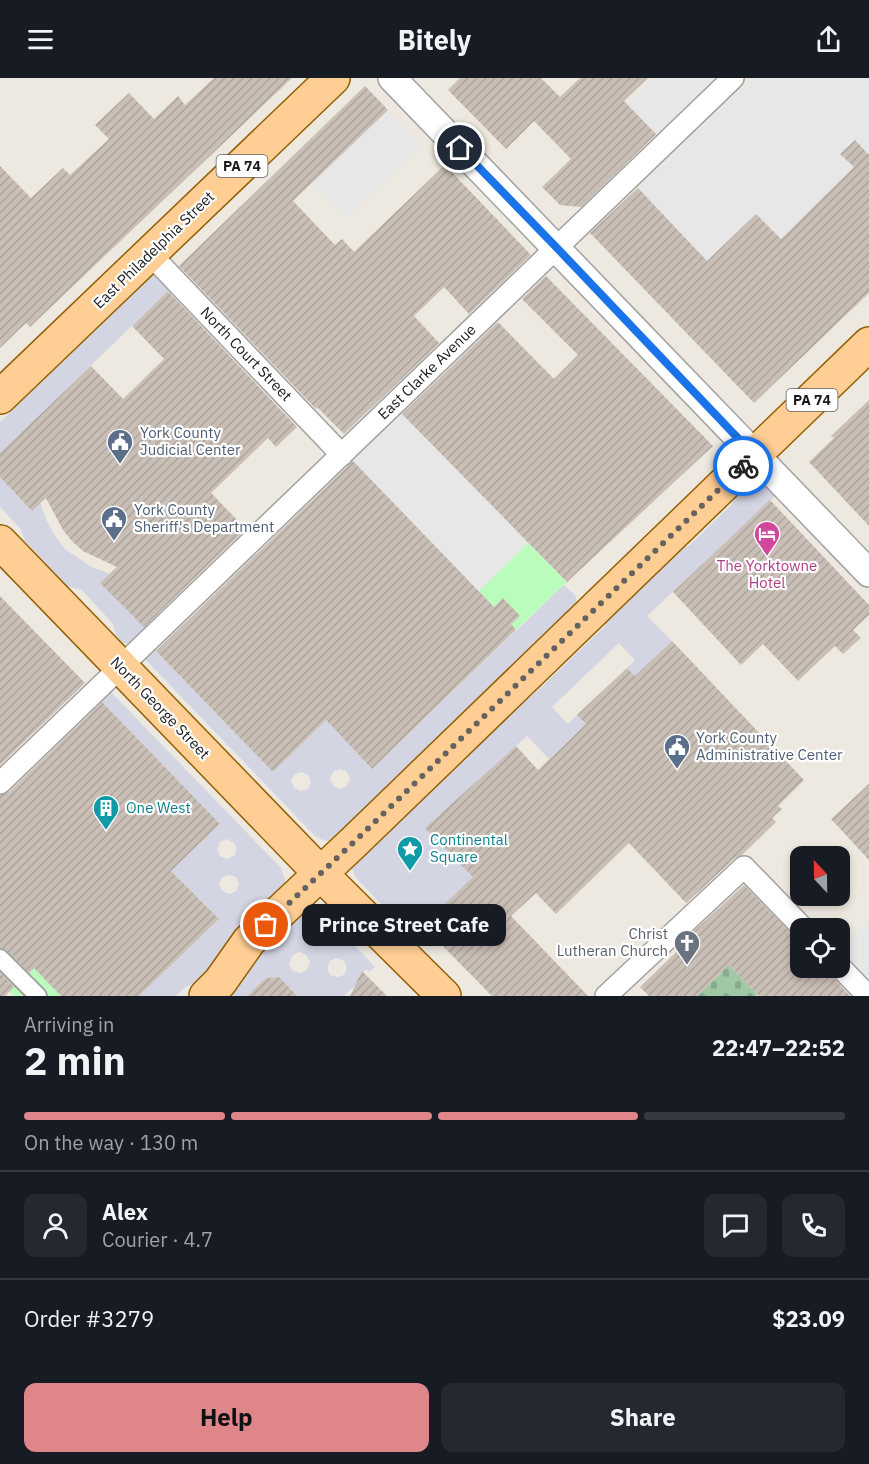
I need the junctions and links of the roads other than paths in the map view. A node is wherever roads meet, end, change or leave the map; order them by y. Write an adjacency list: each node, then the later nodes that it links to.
1 (333, 78): 5 (main road, East Philadelphia Street / PA 74)
2 (392, 78): 4 (street)
3 (734, 78): 4 (street, East Clarke Avenue)
4 (557, 248): 8 (street, East Clarke Avenue); 9 (street)
5 (150, 254): 7 (main road, East Philadelphia Street / PA 74); 8 (street, North Court Street)
6 (869, 344): 9 (main road, PA 74)
7 (0, 397)
8 (342, 455): 12 (street, East Clarke Avenue)
9 (754, 455): 11 (street); 14 (main road, PA 74)
10 (0, 542): 12 (main road, North George Street)
11 (869, 573)
12 (120, 666): 13 (street, East Clarke Avenue); 14 (main road, North George Street)
13 (0, 783)
14 (321, 874): 19 (main road, PA 74); 20 (main road, North George Street)
15 (793, 918): 21 (street)
16 (0, 958): 18 (street)
17 (850, 977): 22 (street)
18 (38, 996)
19 (206, 996)
20 (444, 996)
21 (606, 996)
22 (868, 996)

